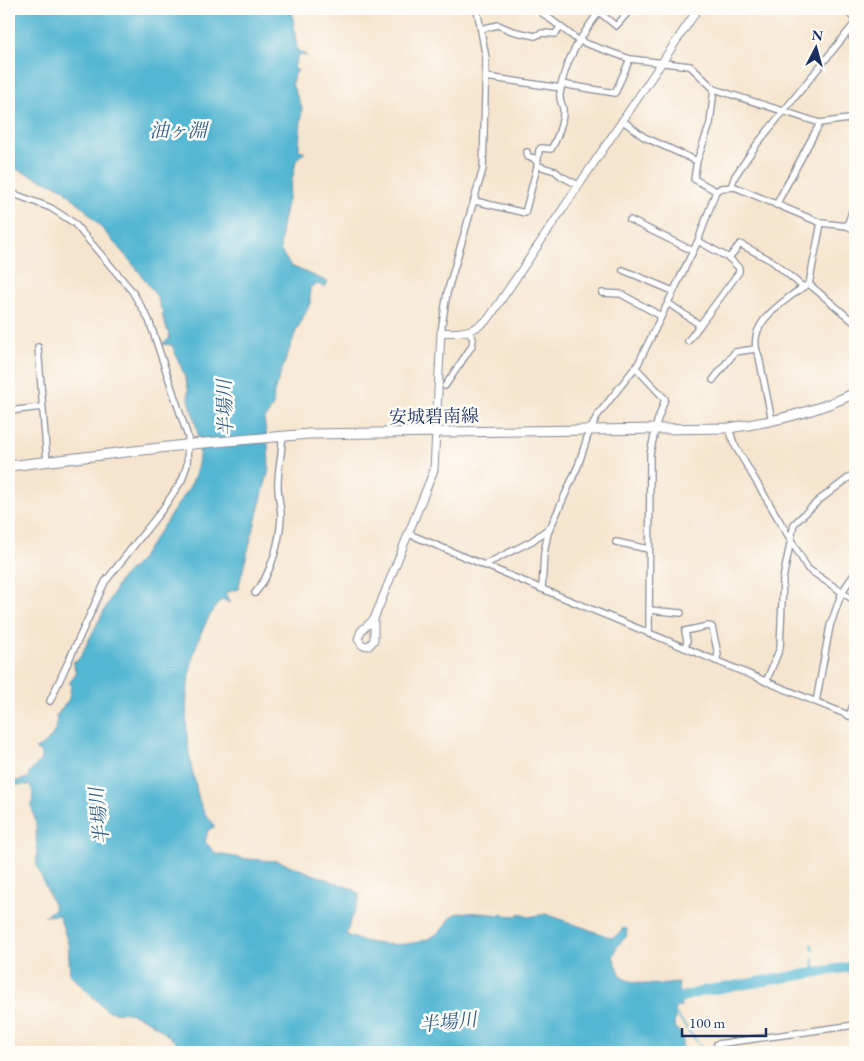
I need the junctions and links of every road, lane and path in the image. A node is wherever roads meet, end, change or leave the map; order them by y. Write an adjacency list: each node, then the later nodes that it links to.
1 (477, 9): 8 (street)
2 (537, 9): 7 (street)
3 (631, 9): 10 (street)
4 (698, 9): 13 (street)
5 (846, 9): 6 (street)
6 (855, 22): 9 (street)
7 (561, 27): 8 (street); 10 (street)
8 (481, 29): 14 (street)
9 (850, 31): 11 (street); 17 (street)
10 (579, 41): 12 (street); 15 (street)
11 (855, 44)
12 (630, 60): 13 (street); 15 (street)
13 (661, 64): 16 (street); 19 (street)
14 (486, 77): 15 (street); 28 (street)
15 (561, 86): 23 (street)
16 (714, 89): 17 (street); 22 (street)
17 (783, 112): 20 (street); 25 (street)
18 (855, 118): 20 (street)
19 (622, 120): 22 (street); 24 (street)
20 (820, 123): 30 (street)
21 (527, 152): 23 (street)
22 (697, 161): 26 (street)
23 (536, 163): 24 (street); 28 (street)
24 (578, 185): 47 (street)
25 (732, 187): 26 (street); 30 (street)
26 (716, 191): 35 (street)
27 (9, 192): 64 (street)
28 (475, 201): 48 (street)
29 (855, 203): 33 (street)
30 (776, 205): 32 (street)
31 (630, 220): 36 (street)
32 (821, 223): 33 (street); 39 (street)
33 (847, 226): 34 (street)
34 (855, 230)
35 (698, 240): 36 (street); 37 (street)
36 (692, 251): 41 (street)
37 (729, 258): 40 (street); 46 (street)
38 (623, 270): 41 (street)
39 (809, 284): 40 (street); 45 (street)
40 (802, 287): 51 (street)
41 (673, 291): 43 (street)
42 (602, 293): 44 (street)
43 (668, 303): 44 (street); 46 (street)
44 (661, 316): 52 (street)
45 (855, 323)
46 (700, 325): 49 (street)
47 (469, 331): 48 (street); 54 (street)
48 (441, 332): 62 (street)
49 (688, 341)
50 (38, 347): 56 (street)
51 (755, 349): 53 (street); 58 (street)
52 (636, 368): 60 (street); 61 (street)
53 (713, 380)
54 (445, 386)
55 (855, 393): 58 (main road, 安城碧南線)
56 (42, 407): 57 (street); 65 (street)
57 (9, 411)
58 (772, 421): 59 (main road, 安城碧南線)
59 (729, 428): 60 (main road, 安城碧南線); 70 (street)
60 (656, 430): 61 (main road, 安城碧南線); 72 (street)
61 (590, 431): 62 (main road, 安城碧南線); 68 (street)
62 (437, 432): 63 (main road, 安城碧南線); 69 (street)
63 (282, 435): 64 (main road, 安城碧南線); 77 (street)
64 (190, 444): 65 (main road, 安城碧南線); 87 (street)
65 (47, 462): 66 (main road, 安城碧南線)
66 (9, 466)
67 (855, 473): 70 (street)
68 (551, 525): 73 (street); 75 (street)
69 (409, 534): 73 (street); 81 (street)
70 (790, 539): 76 (street); 85 (street)
71 (616, 542): 72 (street)
72 (648, 549): 79 (street)
73 (484, 565): 75 (street)
74 (855, 573): 76 (street)
75 (542, 590): 82 (street)
76 (842, 592): 78 (street); 88 (street)
77 (255, 593)
78 (855, 601)
79 (649, 610): 80 (street); 82 (street)
80 (681, 613)
81 (374, 619)
82 (649, 634): 83 (street)
83 (685, 648): 84 (street); 84 (street)
84 (716, 661): 85 (street)
85 (766, 682): 88 (street)
86 (855, 700): 89 (street)
87 (50, 701)
88 (816, 702): 89 (street)
89 (849, 716): 90 (street)
90 (855, 718)
91 (855, 1025): 92 (street)
92 (718, 1052)

